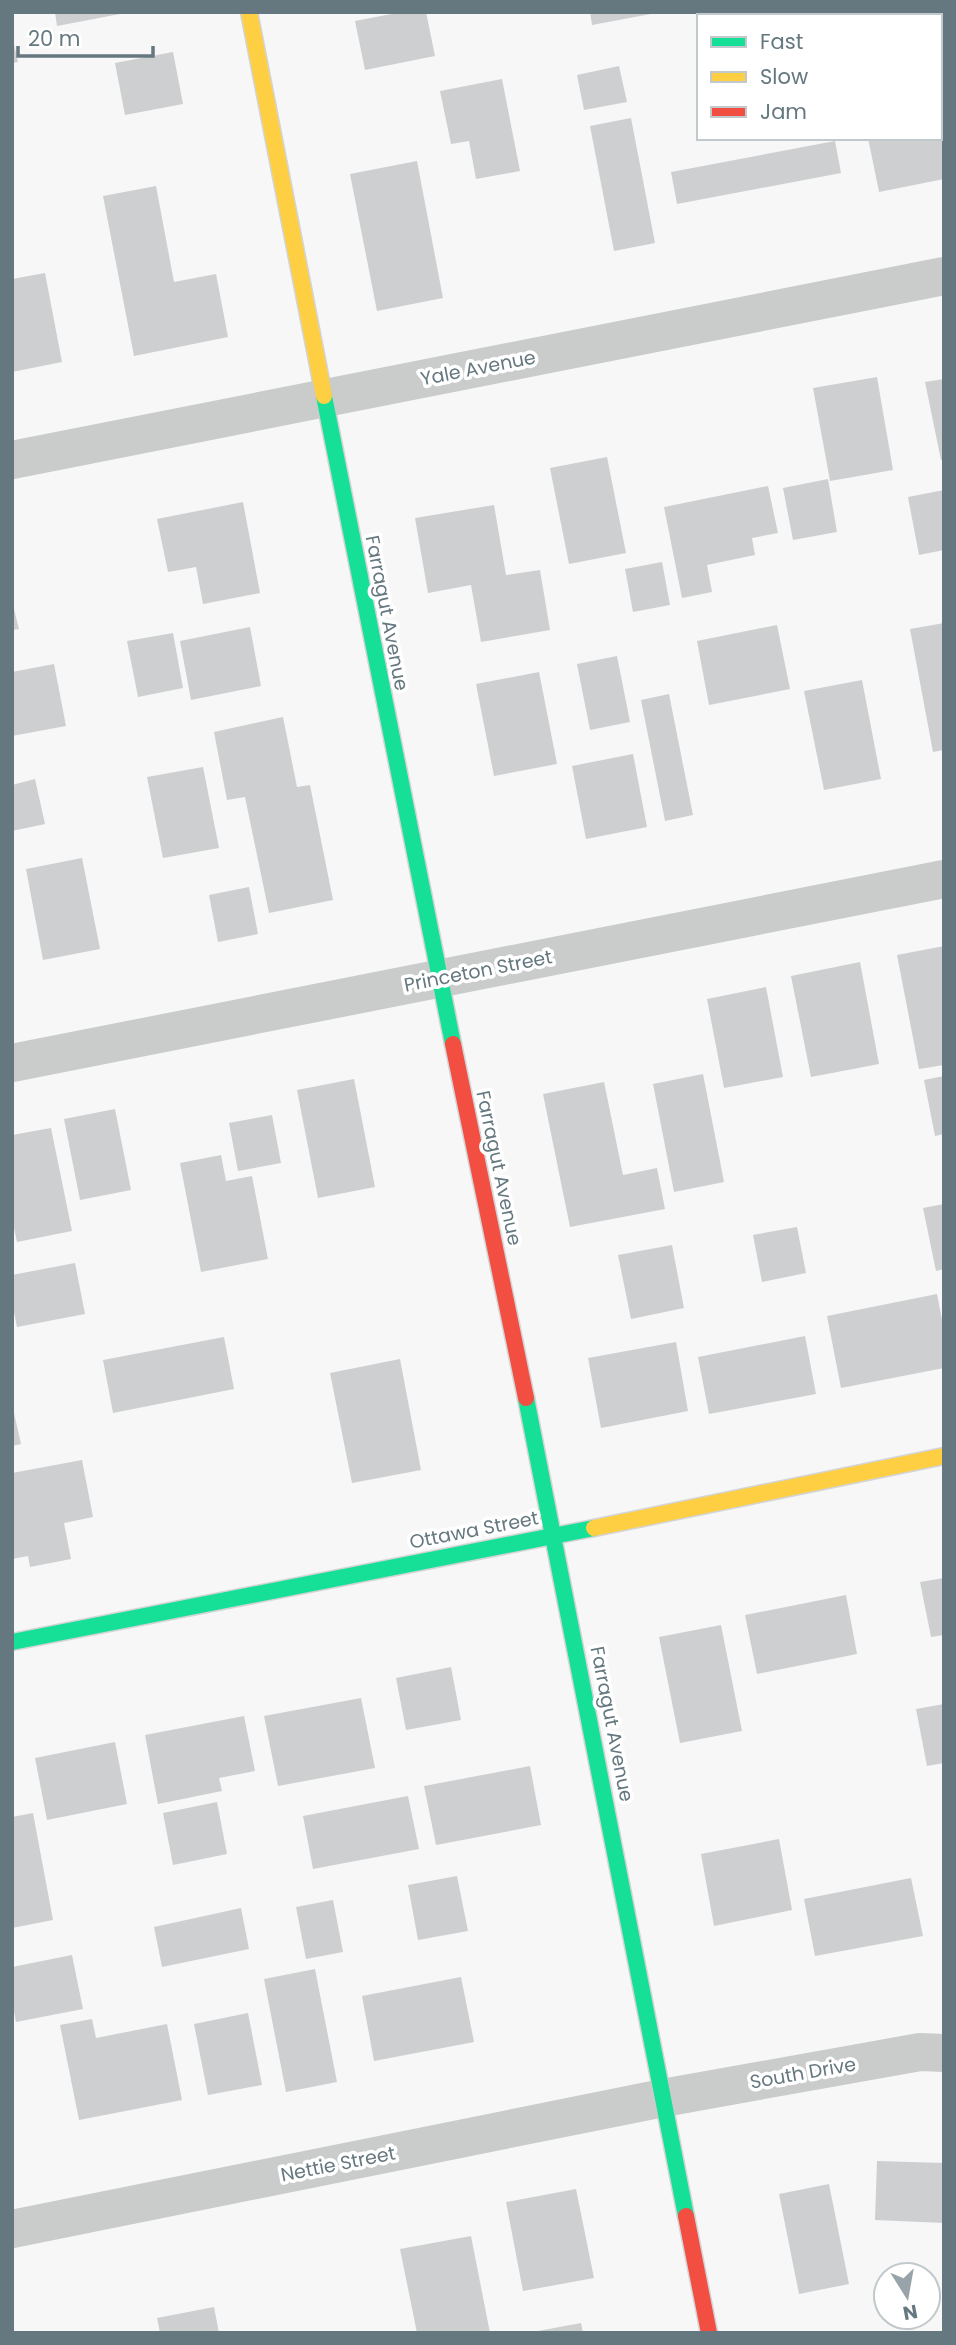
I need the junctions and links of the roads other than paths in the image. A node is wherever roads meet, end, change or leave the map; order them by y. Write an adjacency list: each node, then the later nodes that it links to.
1 (249, 12): 3 (street, Farragut Avenue)
2 (944, 276): 3 (street, Yale Avenue)
3 (324, 398): 4 (street, Yale Avenue); 6 (street, Farragut Avenue)
4 (12, 460)
5 (944, 879): 6 (street, Princeton Street)
6 (439, 978): 7 (street, Princeton Street); 9 (street, Farragut Avenue)
7 (12, 1063)
8 (944, 1456): 9 (street, Ottawa Street)
9 (554, 1536): 10 (street, Ottawa Street); 12 (street, Farragut Avenue)
10 (12, 1642)
11 (944, 2053): 12 (street, South Drive)
12 (663, 2098): 13 (street, Nettie Street); 14 (street, Farragut Avenue)
13 (12, 2229)
14 (709, 2333)

